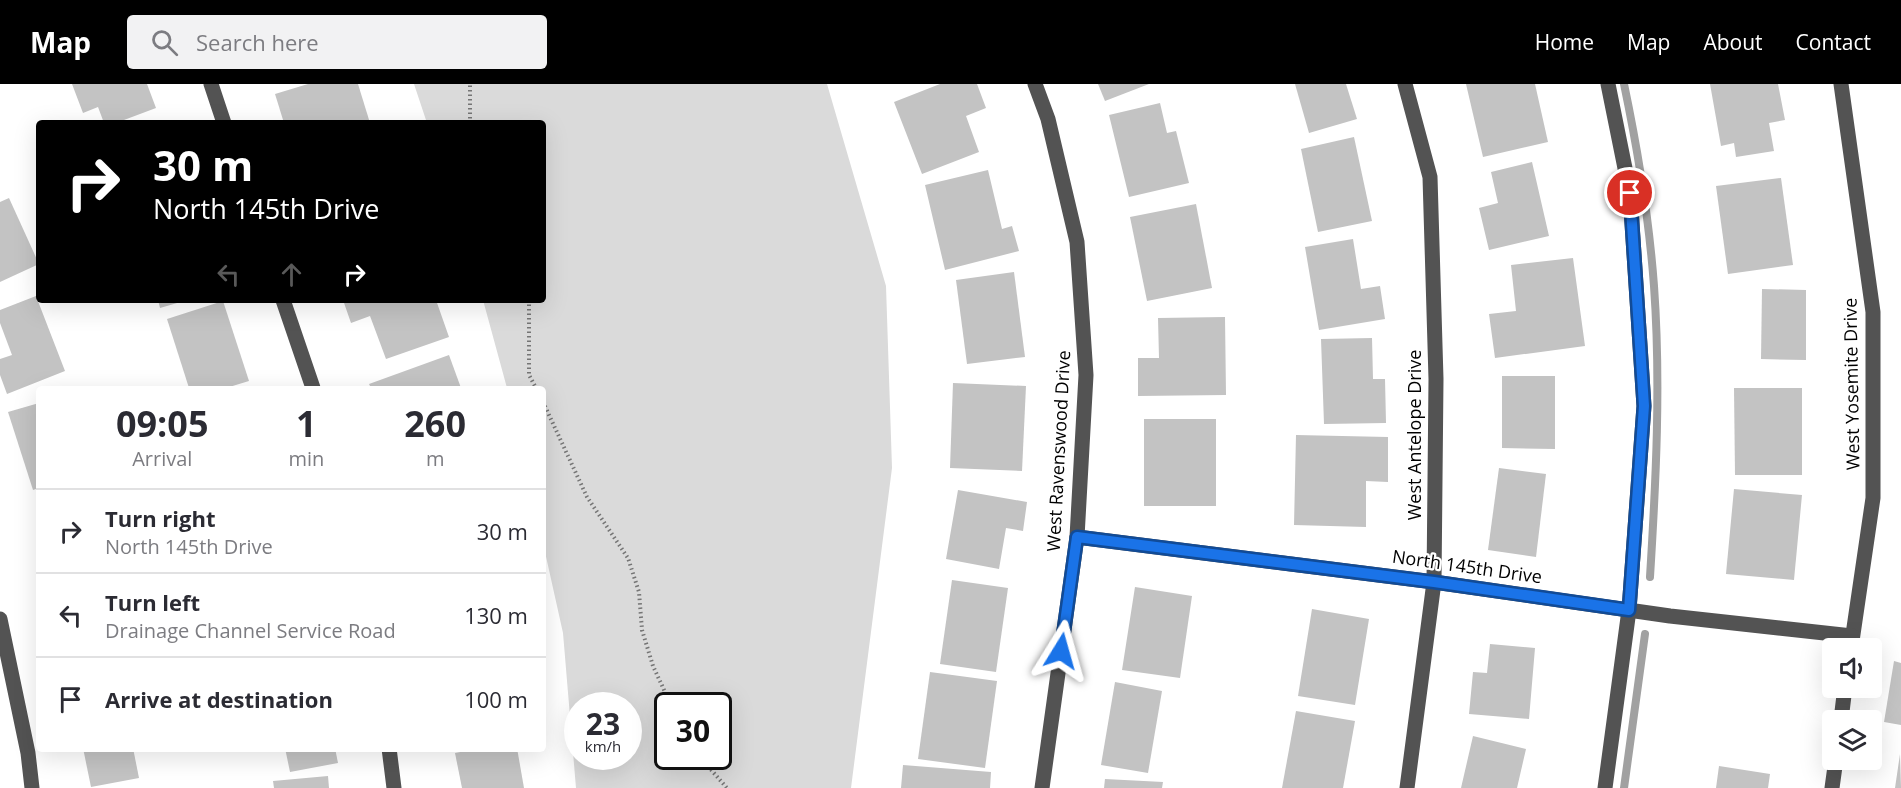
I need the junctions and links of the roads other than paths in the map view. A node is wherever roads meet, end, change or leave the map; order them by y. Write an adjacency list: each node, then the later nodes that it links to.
1 (211, 84): 6 (street)
2 (1035, 84): 9 (street, West Ravenswood Drive)
3 (1405, 84): 10 (street, West Antelope Drive)
4 (1608, 84): 11 (street)
5 (1841, 84): 14 (street, West Yosemite Drive)
6 (223, 120)
7 (285, 303): 8 (street)
8 (312, 386)
9 (1077, 537): 10 (street, North 145th Drive); 19 (street, West Ravenswood Drive)
10 (1434, 582): 11 (street, North 145th Drive); 20 (street, West Antelope Drive)
11 (1629, 610): 13 (street, North 145th Drive); 21 (street)
12 (0, 619): 17 (street)
13 (1824, 638)
14 (1853, 638)
15 (390, 752): 18 (street)
16 (1834, 770): 22 (street)
17 (32, 788)
18 (394, 788)
19 (1042, 788)
20 (1407, 788)
21 (1605, 788)
22 (1832, 788)

